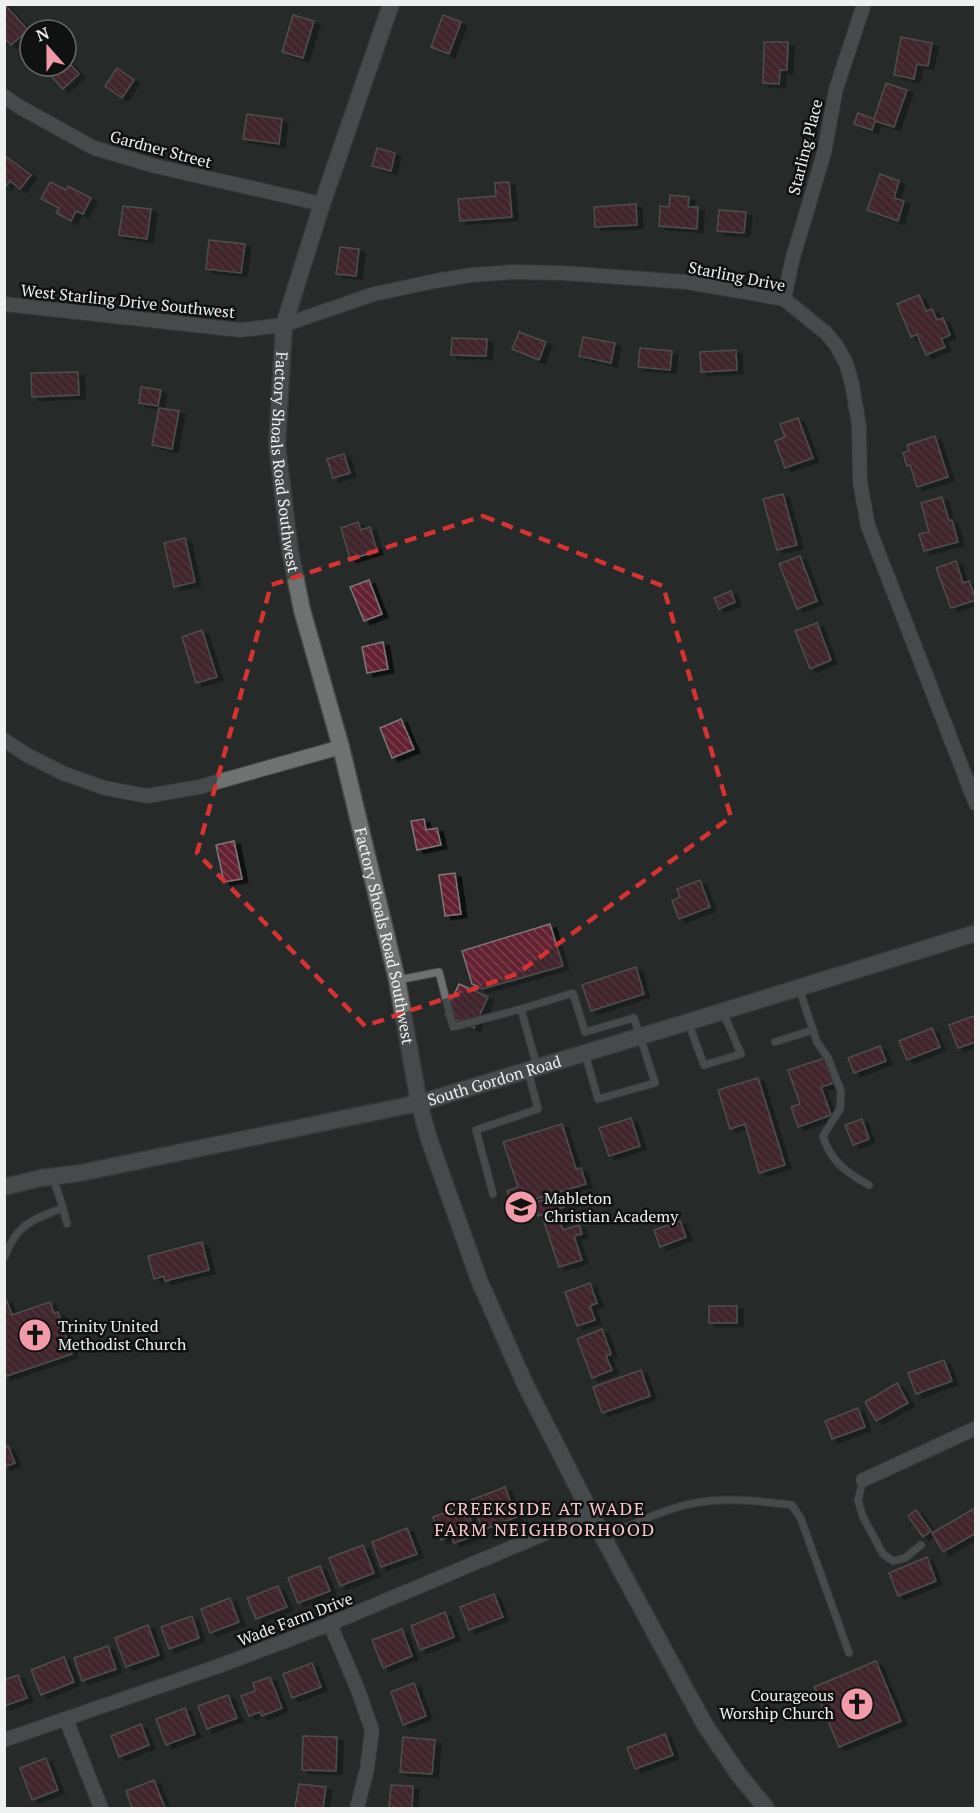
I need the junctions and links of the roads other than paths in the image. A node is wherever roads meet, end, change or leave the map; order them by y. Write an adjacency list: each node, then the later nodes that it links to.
1 (391, 4): 4 (street, Factory Shoals Road Southwest)
2 (864, 4): 5 (street, Starling Place)
3 (4, 96): 4 (street, Gardner Street)
4 (322, 204): 7 (street, Factory Shoals Road Southwest)
5 (784, 298): 7 (street, Starling Drive); 10 (street, Starling Drive)
6 (4, 304): 7 (street, West Starling Drive Southwest)
7 (284, 325): 9 (street, Factory Shoals Road Southwest)
8 (4, 740): 9 (street)
9 (341, 747): 12 (street, Factory Shoals Road Southwest)
10 (975, 804)
11 (975, 933): 13 (street, South Gordon Road)
12 (397, 980): 14 (lane); 22 (street, Factory Shoals Road Southwest)
13 (799, 988): 15 (street, South Gordon Road); 17 (lane)
14 (521, 1009): 18 (lane); 21 (lane)
15 (722, 1012): 16 (street, South Gordon Road); 16 (lane)
16 (688, 1022): 18 (street, South Gordon Road)
17 (813, 1030): 19 (lane); 24 (lane)
18 (640, 1037): 20 (street, South Gordon Road); 20 (lane)
19 (775, 1042)
20 (585, 1054): 21 (street, South Gordon Road)
21 (533, 1070): 22 (street, South Gordon Road); 26 (lane)
22 (419, 1103): 23 (street, South Gordon Road); 33 (street, Factory Shoals Road Southwest)
23 (47, 1178): 25 (street, South Gordon Road); 27 (street); 28 (lane)
24 (869, 1185)
25 (4, 1187)
26 (493, 1194)
27 (4, 1198)
28 (63, 1208): 29 (lane); 30 (lane)
29 (67, 1224)
30 (4, 1258)
31 (975, 1428): 32 (street)
32 (863, 1480): 35 (lane)
33 (591, 1514): 34 (street, Factory Shoals Road Southwest); 36 (street, Wade Farm Drive)
34 (603, 1537): 37 (lane); 42 (street, Factory Shoals Road Southwest)
35 (921, 1545)
36 (330, 1624): 38 (street, Wade Farm Drive); 41 (street)
37 (849, 1653)
38 (66, 1719): 39 (street, Wade Farm Drive); 40 (street)
39 (4, 1740)
40 (101, 1809)
41 (357, 1809)
42 (766, 1809)

